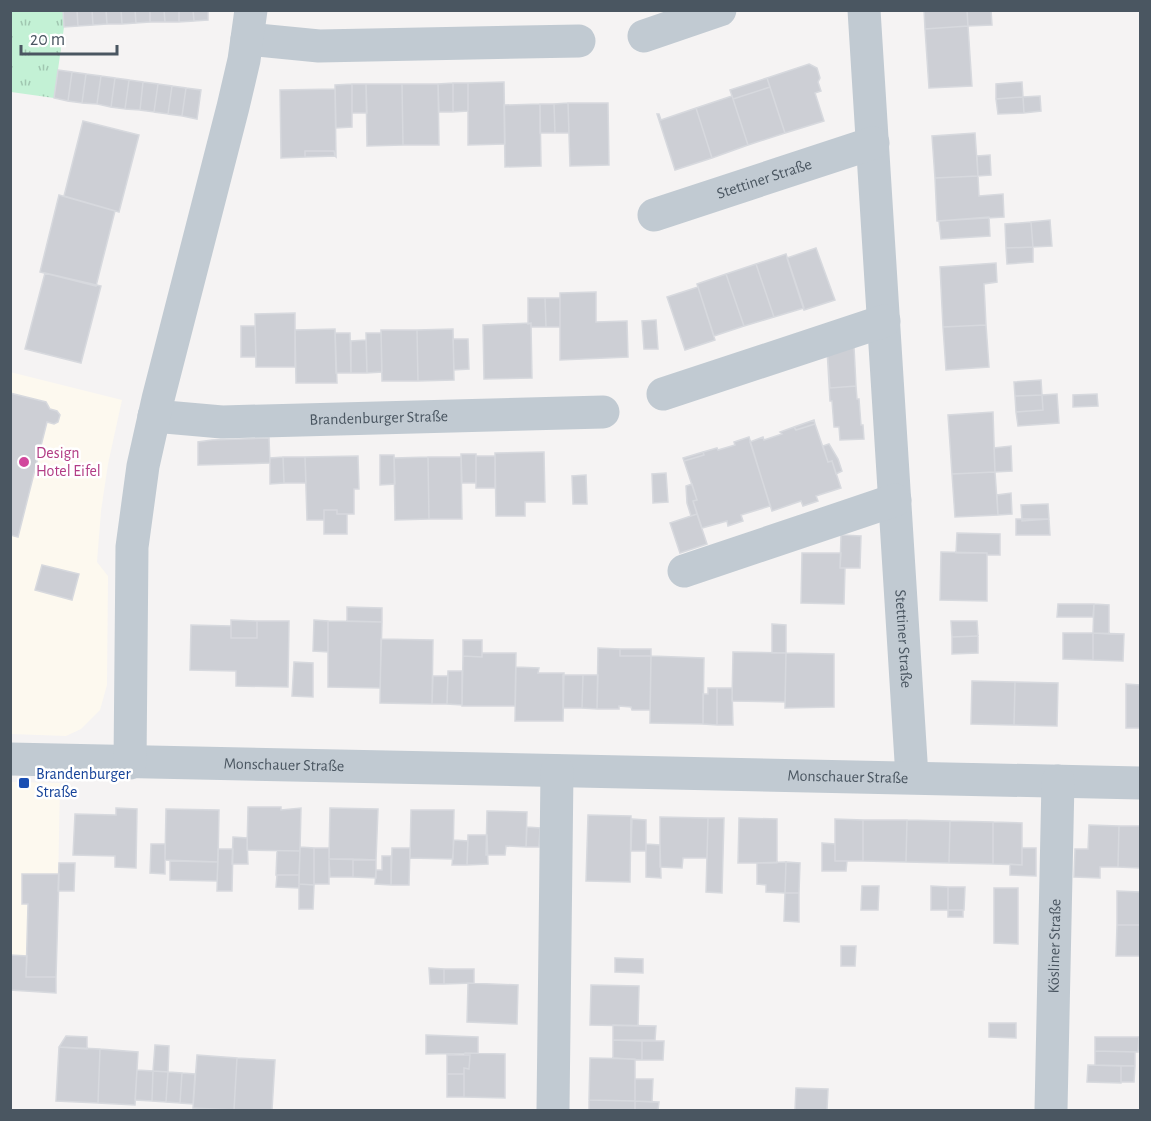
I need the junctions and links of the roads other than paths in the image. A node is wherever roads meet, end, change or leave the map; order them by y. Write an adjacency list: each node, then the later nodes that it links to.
1 (720, 10): 4 (street)
2 (864, 10): 6 (street, Stettiner Straße)
3 (249, 25): 5 (street); 11 (street)
4 (644, 36)
5 (579, 41)
6 (873, 143): 7 (street, Stettiner Straße); 8 (street, Stettiner Straße)
7 (654, 215)
8 (884, 321): 9 (street); 12 (street, Stettiner Straße)
9 (663, 394)
10 (603, 412): 11 (street, Brandenburger Straße)
11 (154, 416): 15 (street)
12 (895, 500): 13 (street); 17 (street, Stettiner Straße)
13 (684, 571)
14 (10, 759): 15 (street, Monschauer Straße)
15 (130, 763): 16 (street, Monschauer Straße)
16 (557, 771): 17 (street, Monschauer Straße); 20 (street)
17 (912, 777): 18 (street, Monschauer Straße)
18 (1058, 781): 19 (street, Monschauer Straße); 21 (street, Kösliner Straße)
19 (1140, 783)
20 (553, 1110)
21 (1051, 1110)

